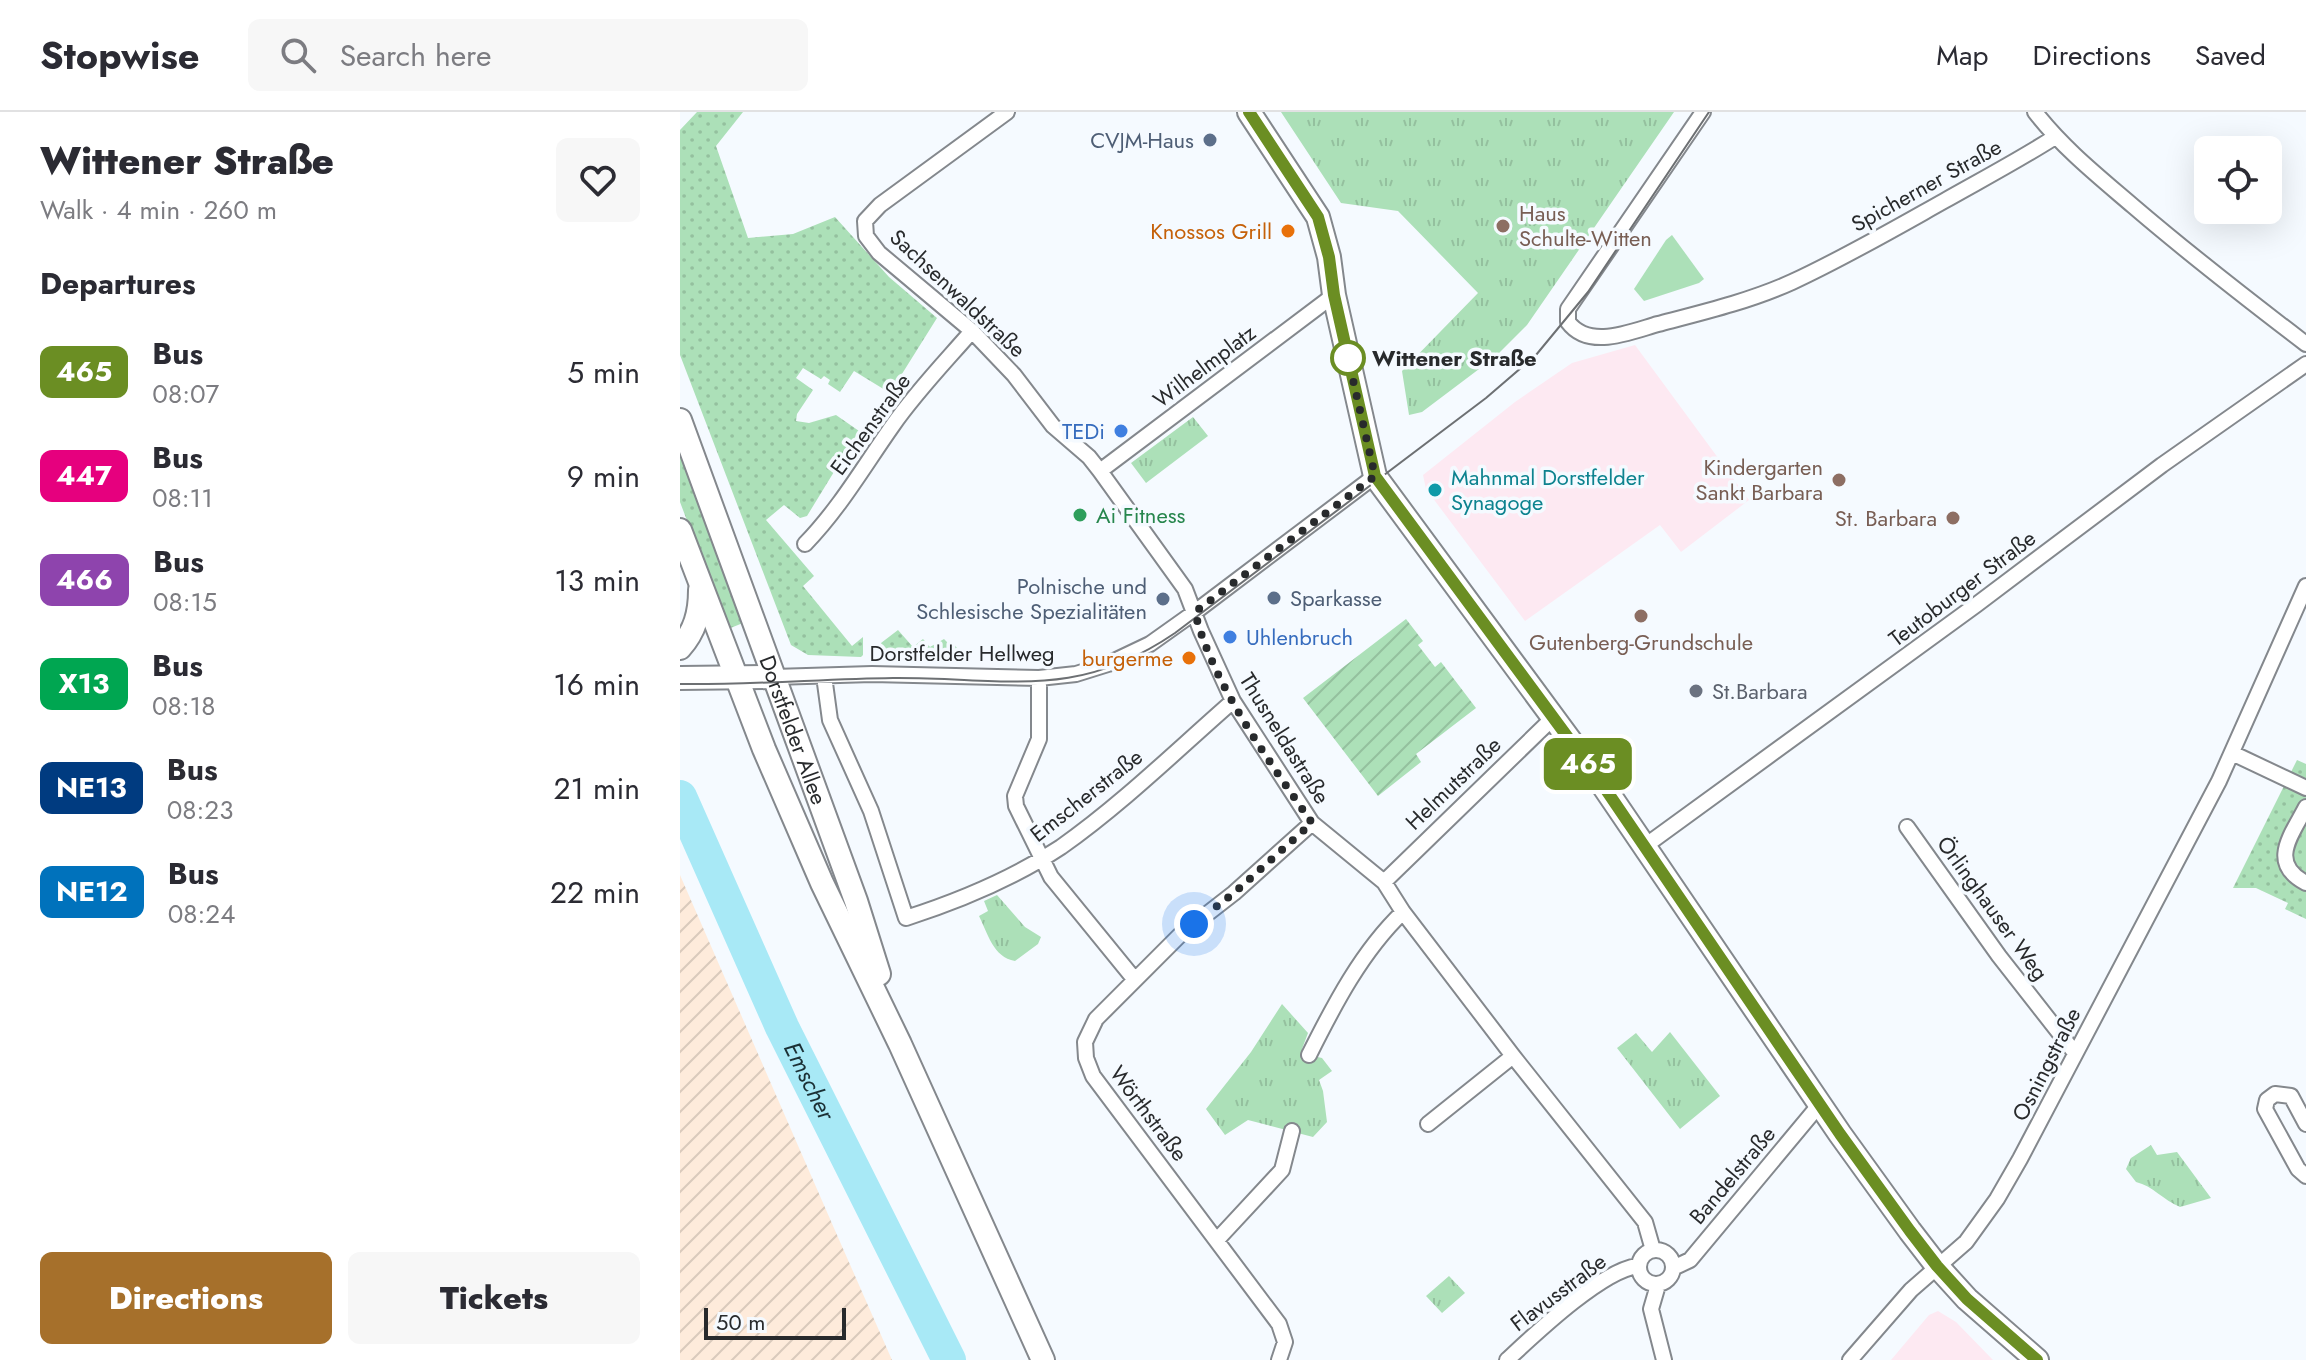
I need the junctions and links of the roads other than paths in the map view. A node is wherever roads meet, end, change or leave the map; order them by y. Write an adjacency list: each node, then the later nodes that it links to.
1 (1007, 112): 7 (street, Sachsenwaldstraße)
2 (1249, 112): 6 (main road)
3 (1703, 112): 5 (street, Spicherner Straße)
4 (2035, 112): 5 (street)
5 (2055, 137): 8 (street)
6 (1334, 295): 11 (street, Wilhelmplatz); 12 (main road)
7 (972, 331): 11 (street, Sachsenwaldstraße); 14 (street, Eichenstraße)
8 (2306, 344)
9 (2306, 364): 31 (street, Teutoburger Straße)
10 (680, 420): 21 (main road, Dorstfelder Allee)
11 (1100, 471): 17 (street, Sachsenwaldstraße)
12 (1375, 476): 17 (street, Dorstfelder Hellweg); 25 (main road)
13 (680, 530): 15 (main road, Dorstfelder Allee)
14 (805, 544)
15 (700, 586): 18 (main road); 20 (main road, Dorstfelder Allee)
16 (2306, 586): 26 (street, Osningstraße)
17 (1195, 612): 23 (street, Dorstfelder Hellweg); 24 (street, Thusneldastraße)
18 (682, 646)
19 (824, 676): 21 (street, Dorstfelder Hellweg); 23 (street, Dorstfelder Hellweg); 32 (street, Emscherstraße)
20 (735, 677): 21 (main road); 22 (main road); 37 (main road, Dorstfelder Allee)
21 (774, 677): 37 (main road, Dorstfelder Allee)
22 (689, 678)
23 (1039, 678): 32 (street)
24 (1233, 701): 29 (street, Thusneldastraße); 32 (street, Emscherstraße)
25 (1554, 717): 31 (main road); 33 (street, Helmutstraße)
26 (2232, 753): 27 (street); 38 (street, Osningstraße)
27 (2306, 788)
28 (2306, 807): 34 (street)
29 (1312, 823): 33 (street, Thusneldastraße); 36 (street, Wörthstraße)
30 (1907, 827): 38 (street, Örlinghauser Weg)
31 (1645, 846): 41 (main road)
32 (1041, 858): 36 (street)
33 (1384, 882): 35 (street, Thusneldastraße)
34 (2306, 883)
35 (1403, 912): 39 (street); 40 (street, Thusneldastraße)
36 (1135, 980): 46 (street, Wörthstraße)
37 (900, 1044): 52 (main road, Dorstfelder Allee)
38 (2075, 1053): 49 (street, Osningstraße)
39 (1309, 1055)
40 (1513, 1056): 42 (street); 47 (street, Thusneldastraße)
41 (1820, 1104): 49 (main road); 50 (street, Bandelstraße)
42 (1428, 1124)
43 (2306, 1124): 45 (street)
44 (1292, 1131): 46 (street)
45 (2306, 1176)
46 (1217, 1240): 53 (street, Wörthstraße)
47 (1653, 1250): 48 (street); 50 (street)
48 (1638, 1266): 51 (street); 54 (street, Flavusstraße)
49 (1937, 1266): 56 (street, Osningstraße); 57 (main road)
50 (1673, 1268): 51 (street)
51 (1658, 1285): 55 (street)
52 (1043, 1360)
53 (1279, 1360)
54 (1507, 1360)
55 (1664, 1360)
56 (1850, 1360)
57 (2037, 1360)

